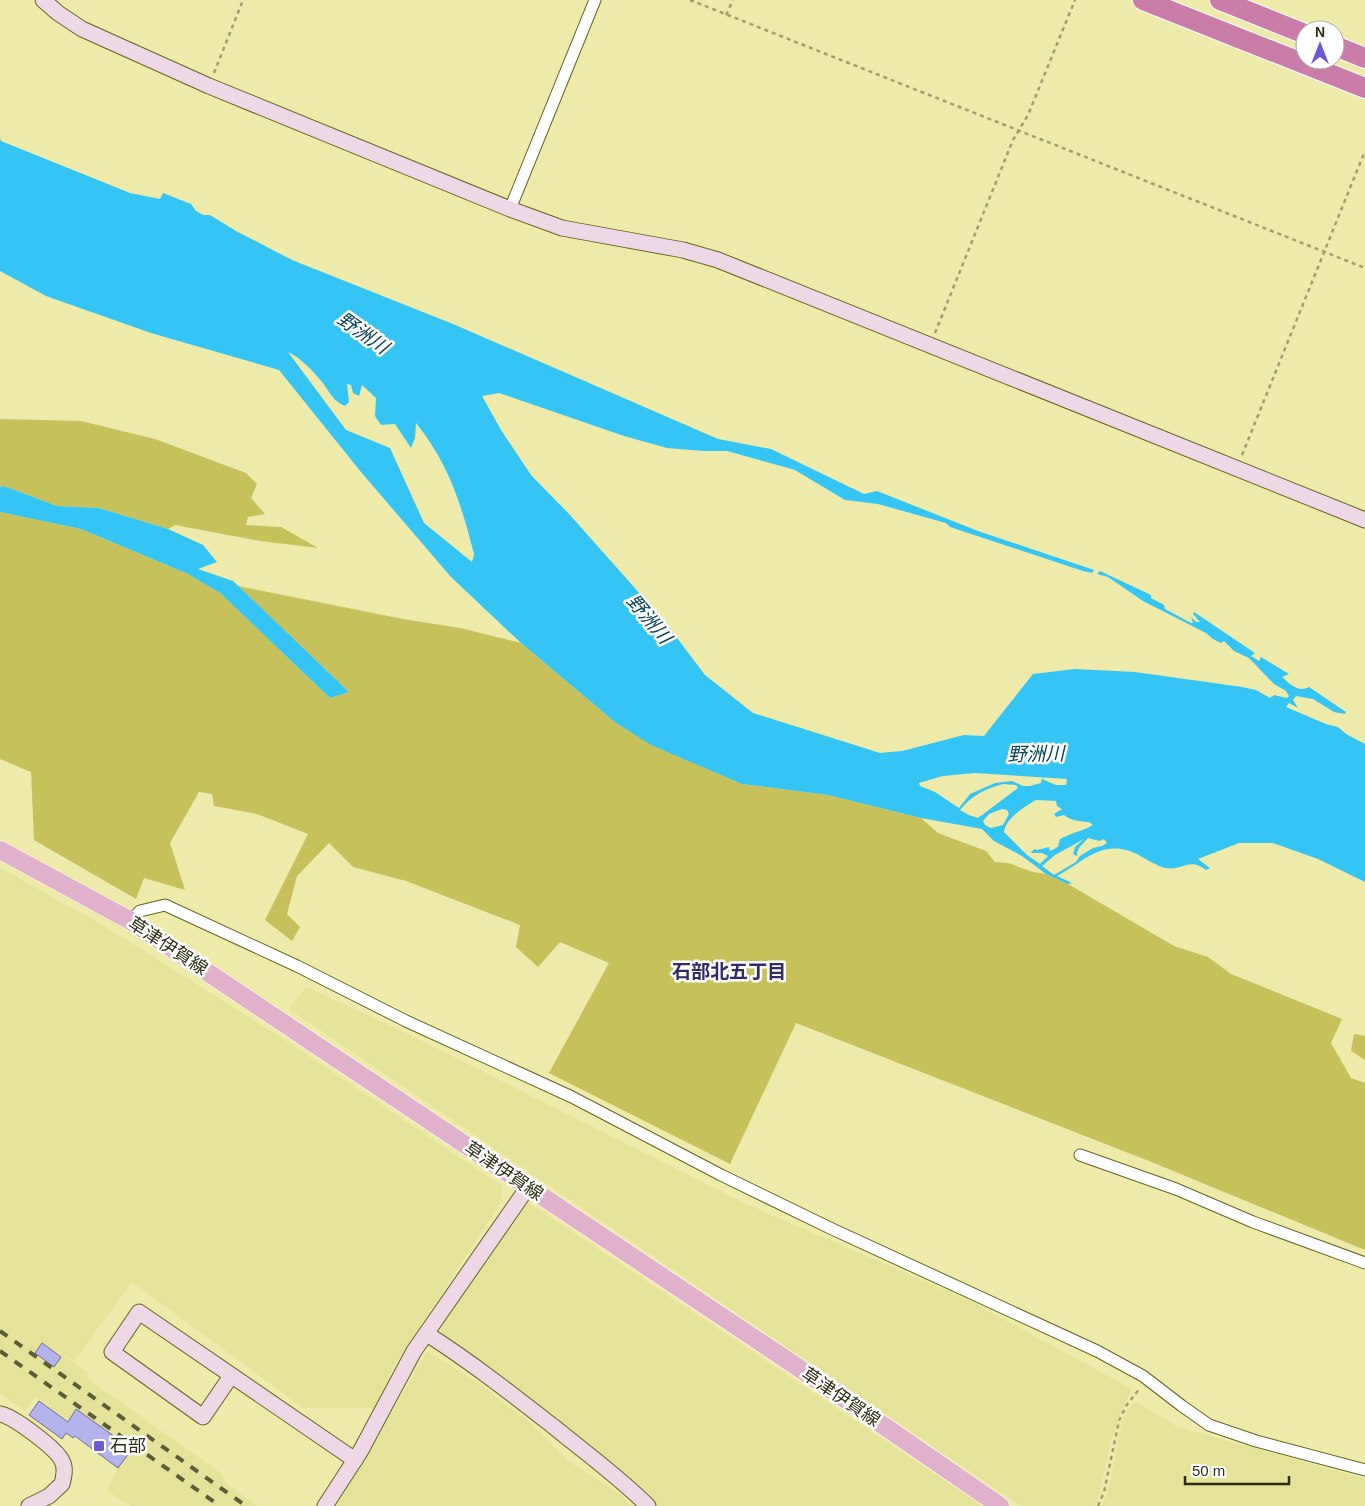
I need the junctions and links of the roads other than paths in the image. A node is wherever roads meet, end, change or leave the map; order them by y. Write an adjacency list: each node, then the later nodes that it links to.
1 (43, 0): 9 (street)
2 (594, 0): 9 (street)
3 (1220, 0): 5 (highway)
4 (1147, 1): 8 (highway)
5 (1295, 30)
6 (1345, 50): 7 (highway)
7 (1365, 58)
8 (1365, 88)
9 (510, 209): 10 (street)
10 (1365, 520)
11 (0, 850): 12 (main road, 草津伊賀線)
12 (131, 920): 14 (main road, 草津伊賀線); 20 (street)
13 (1080, 1156): 15 (street)
14 (528, 1187): 16 (street); 24 (main road, 草津伊賀線)
15 (1365, 1263)
16 (427, 1334): 19 (street); 23 (street)
17 (231, 1376): 17 (street); 19 (street)
18 (0, 1414): 21 (street)
19 (355, 1460): 22 (street)
20 (1365, 1470)
21 (29, 1506)
22 (325, 1506)
23 (648, 1506)
24 (1000, 1506)

